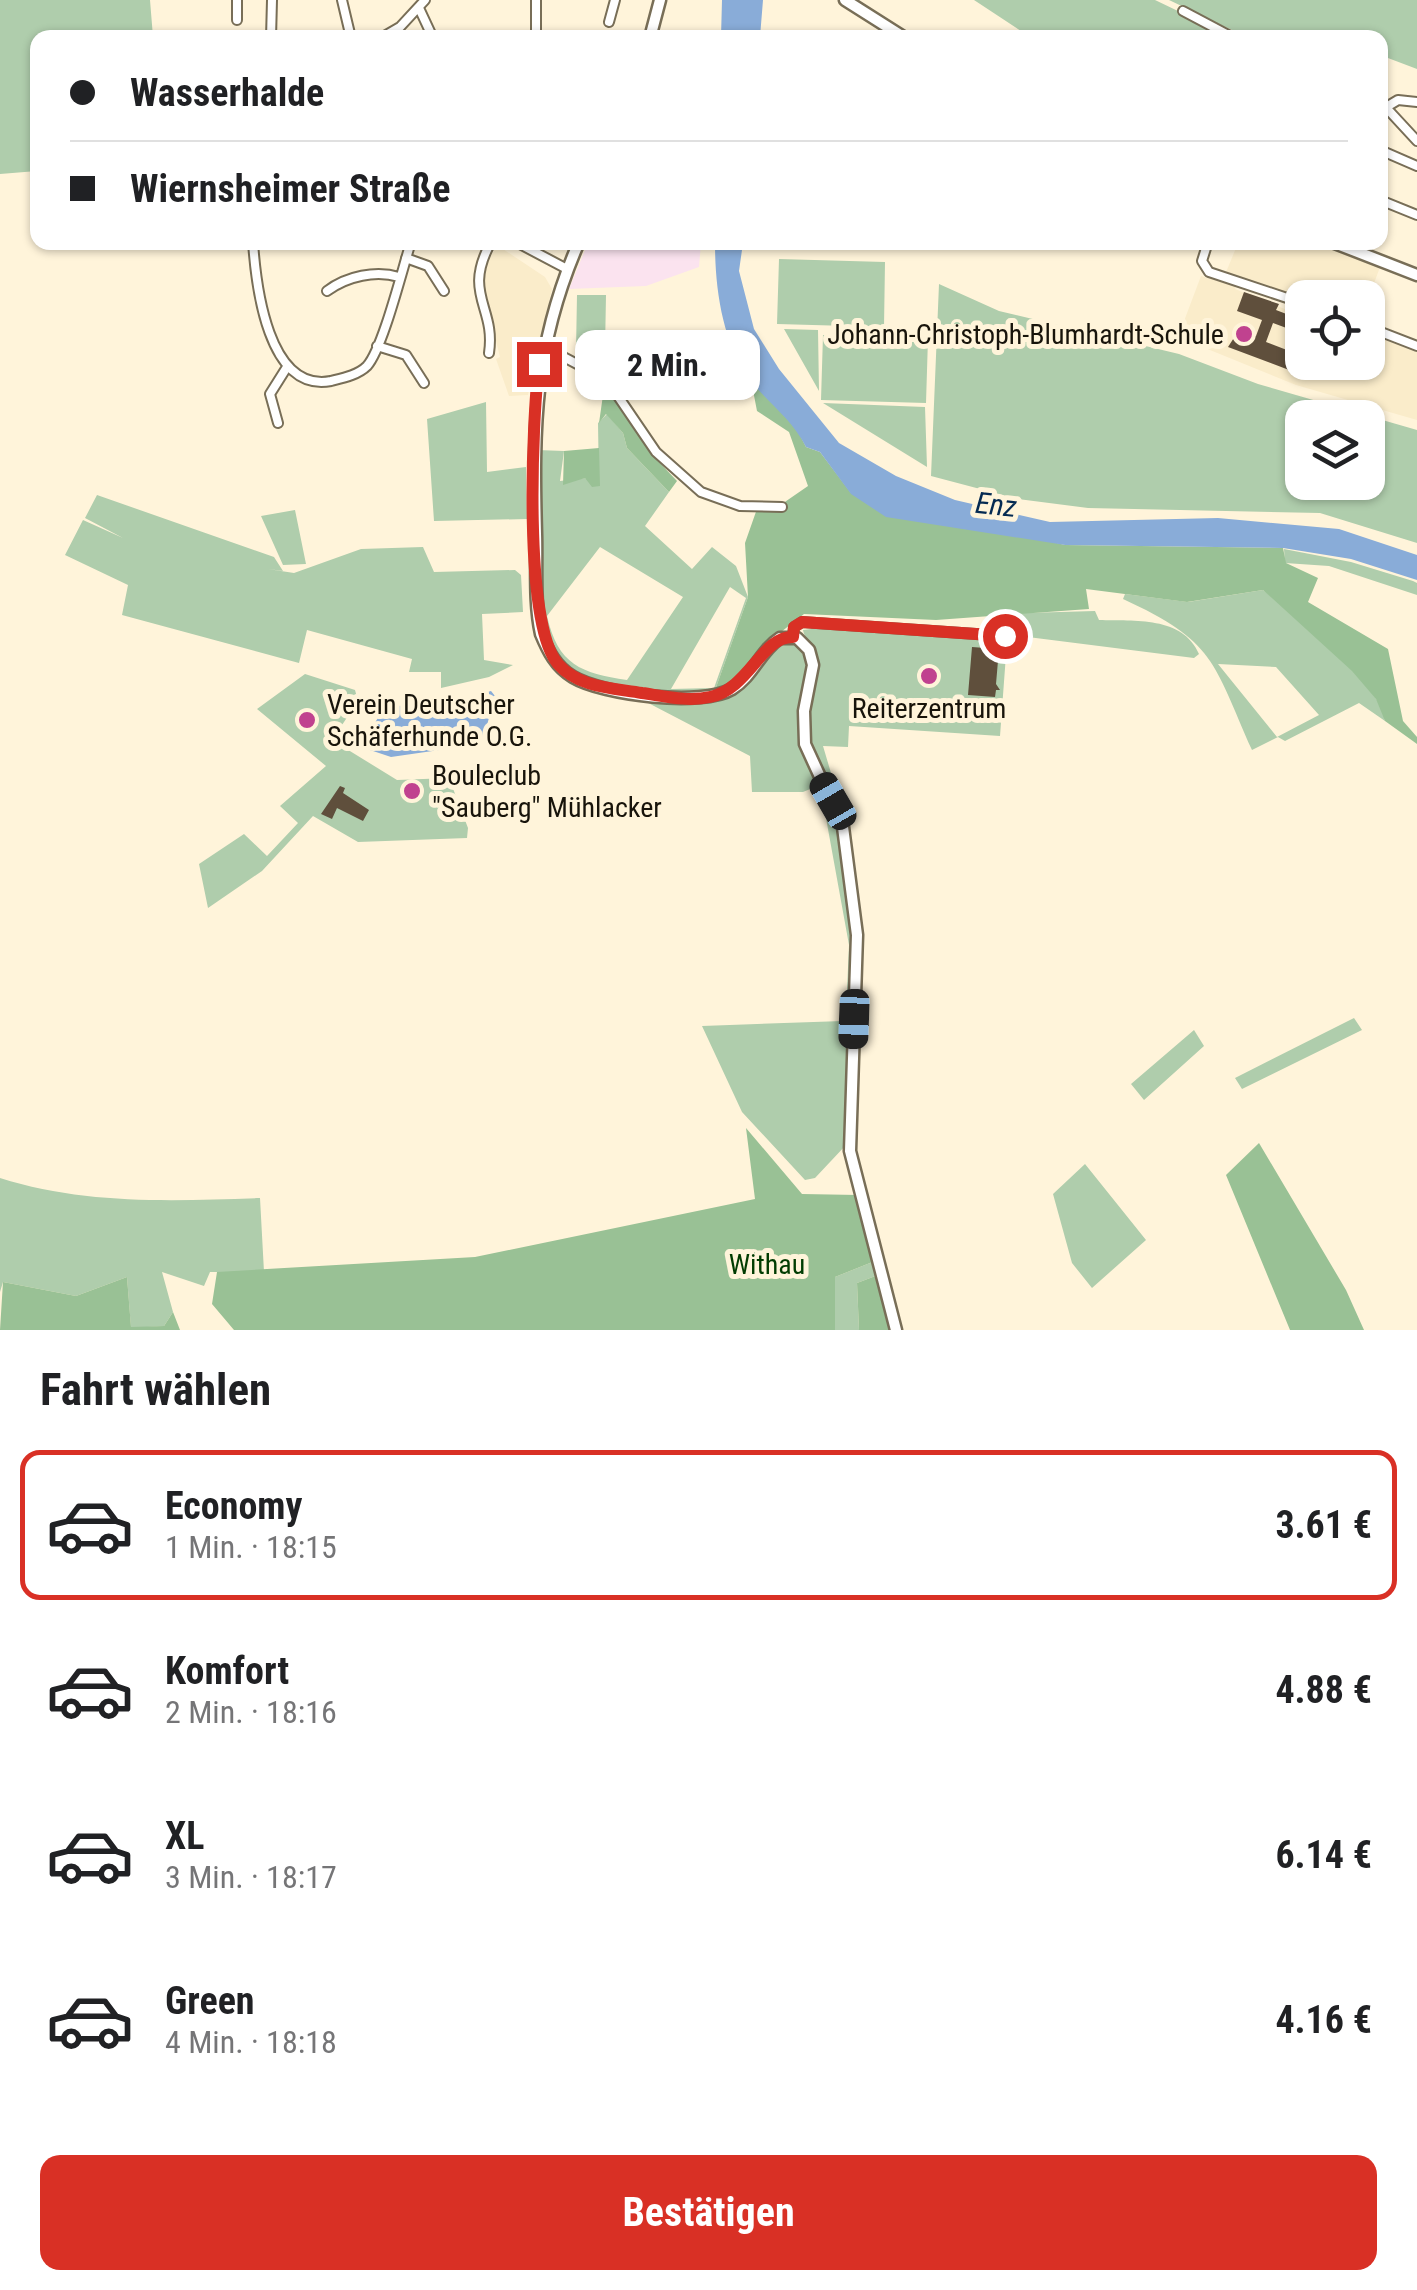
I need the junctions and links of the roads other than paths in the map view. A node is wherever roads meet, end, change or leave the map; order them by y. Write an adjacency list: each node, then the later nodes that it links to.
1 (237, 0): 10 (street)
2 (272, 0): 12 (street)
3 (342, 0): 13 (street)
4 (536, 0): 16 (street)
5 (615, 0): 11 (street)
6 (660, 0): 17 (main road)
7 (845, 0): 18 (main road)
8 (422, 4): 14 (street); 15 (street)
9 (1183, 11): 19 (street)
10 (237, 20)
11 (609, 22)
12 (271, 30)
13 (349, 30)
14 (391, 30)
15 (430, 30)
16 (536, 30)
17 (652, 30)
18 (892, 30)
19 (1219, 30)
20 (1417, 102): 21 (street)
21 (1388, 103)
22 (1388, 109): 23 (street)
23 (1417, 142)
24 (1388, 153): 25 (street)
25 (1417, 166)
26 (1388, 203): 27 (street)
27 (1417, 215)
28 (255, 250): 47 (street)
29 (409, 250): 35 (street)
30 (488, 250): 46 (street)
31 (536, 250): 36 (street)
32 (575, 250): 36 (main road)
33 (1205, 250): 41 (street)
34 (1353, 250): 37 (main road)
35 (406, 258): 38 (street); 40 (street)
36 (567, 269): 44 (main road)
37 (1417, 274)
38 (399, 278): 39 (street); 43 (street)
39 (327, 291)
40 (444, 291)
41 (1285, 297)
42 (1385, 334): 45 (street)
43 (376, 346): 47 (street); 48 (street)
44 (543, 346): 50 (street); 52 (main road)
45 (1417, 346)
46 (489, 353)
47 (287, 367): 49 (street)
48 (424, 383)
49 (278, 423)
50 (782, 506)
51 (1005, 636): 52 (street)
52 (793, 637): 53 (main road)
53 (896, 1330)

